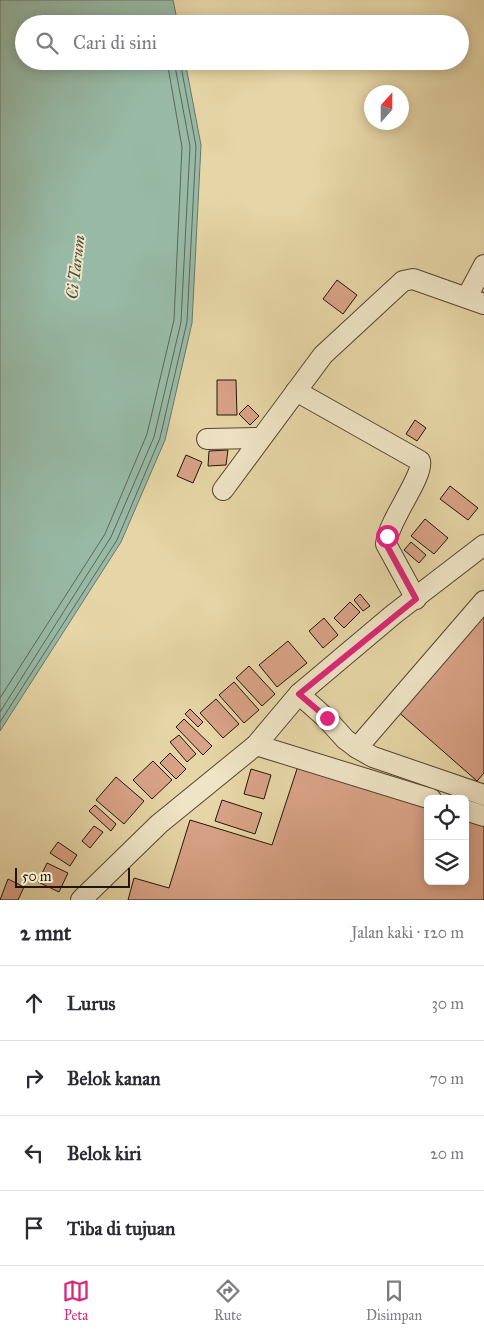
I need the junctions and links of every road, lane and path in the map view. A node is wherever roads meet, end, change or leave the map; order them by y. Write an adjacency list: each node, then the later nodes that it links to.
1 (484, 265): 2 (street)
2 (476, 301): 3 (street)
3 (296, 391): 4 (street); 8 (street)
4 (260, 438): 5 (street); 6 (street)
5 (207, 439)
6 (224, 490)
7 (484, 544): 8 (street)
8 (416, 599): 10 (street)
9 (484, 601): 12 (street)
10 (299, 694): 11 (street); 12 (street)
11 (256, 745): 14 (street); 17 (street)
12 (357, 748): 13 (street)
13 (484, 795)
14 (424, 797)
15 (469, 811): 16 (street)
16 (484, 816)
17 (81, 900)

